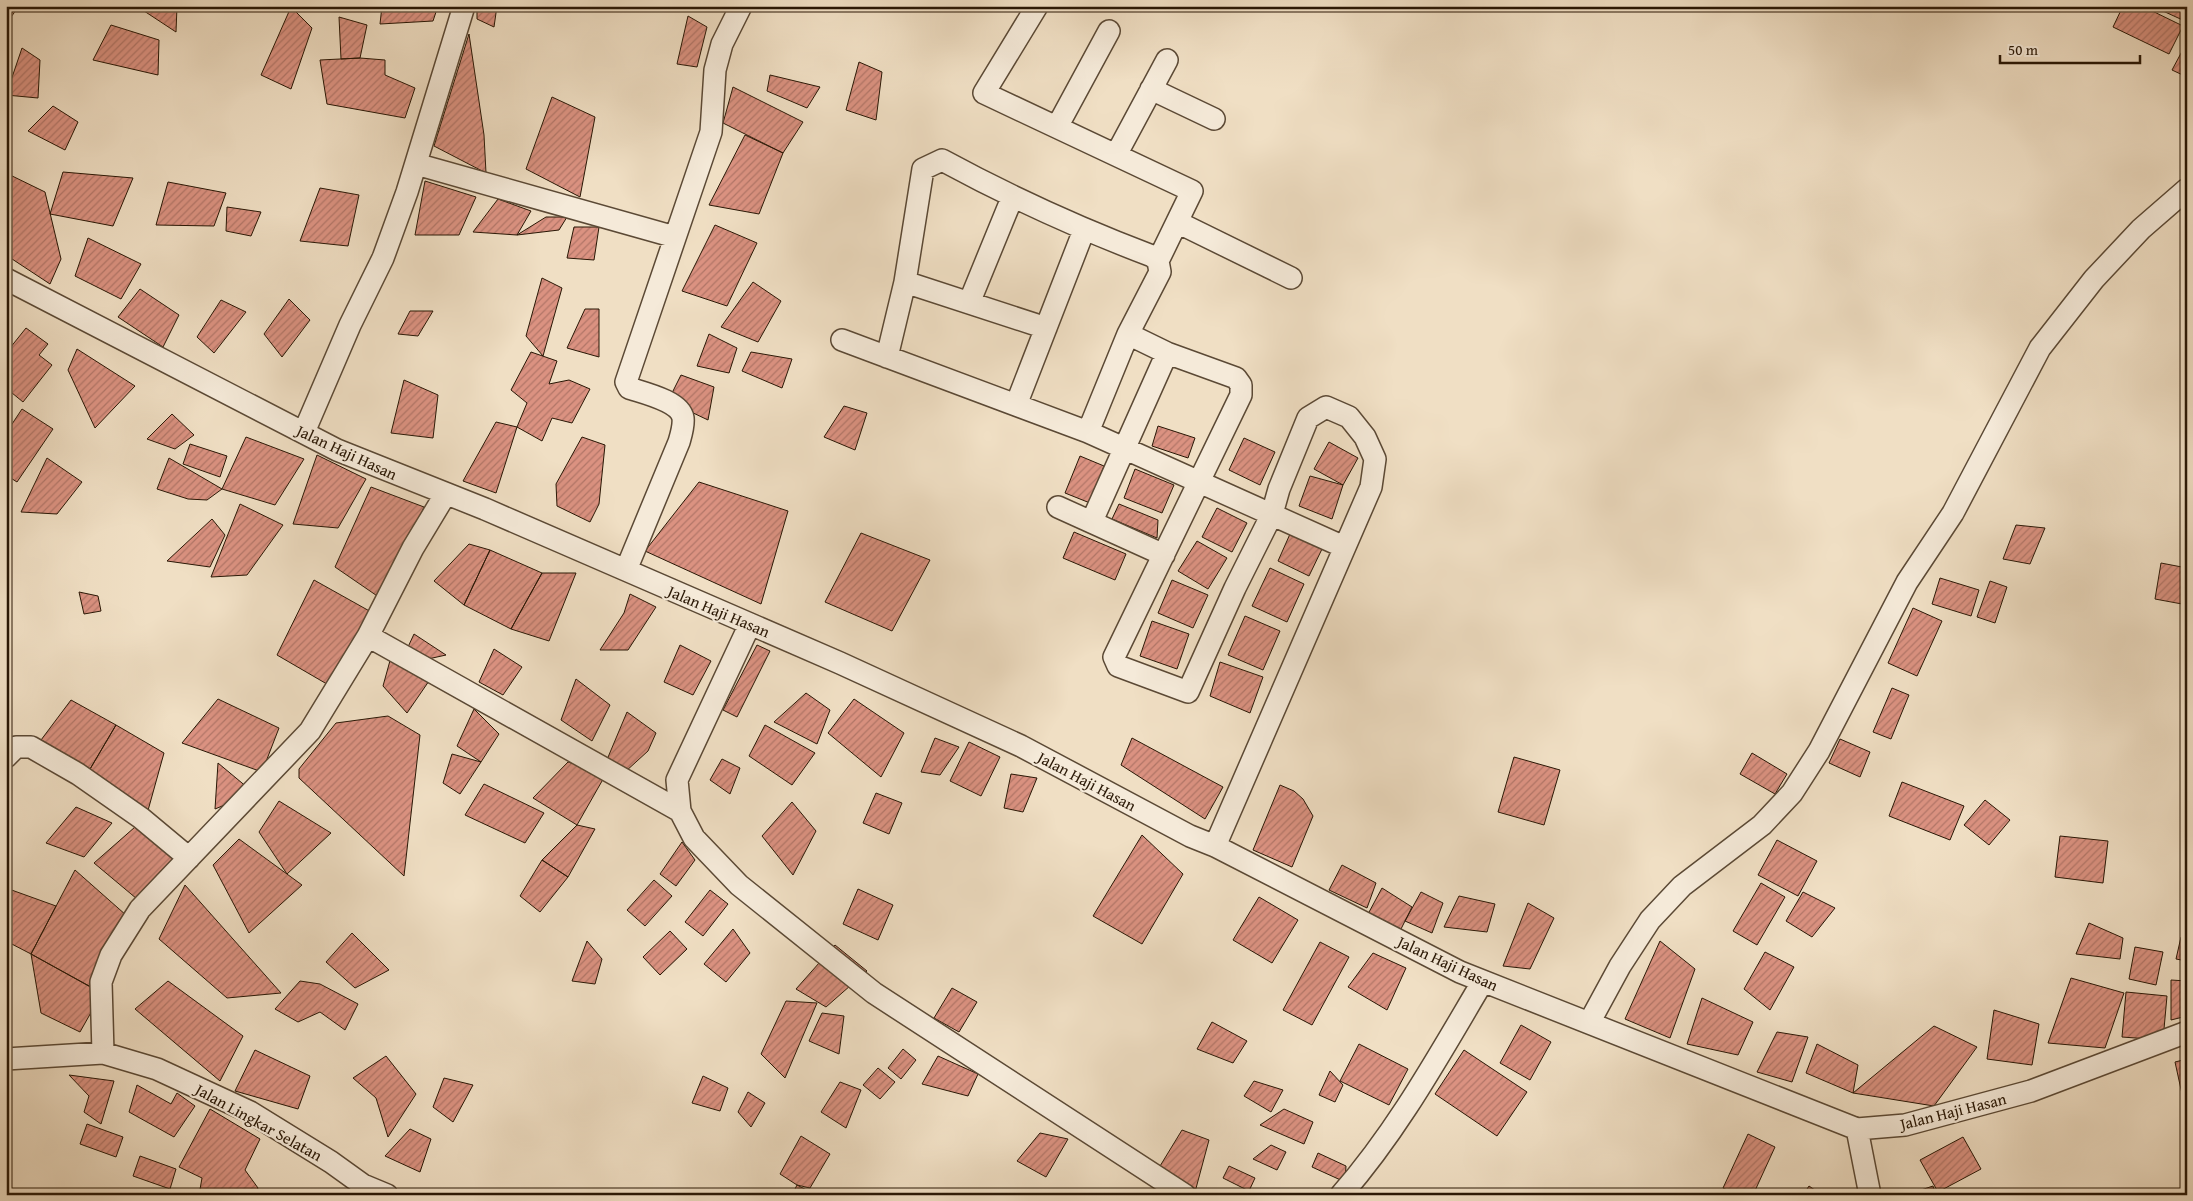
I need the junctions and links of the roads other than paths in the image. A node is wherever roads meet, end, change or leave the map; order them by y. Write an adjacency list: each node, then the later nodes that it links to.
1 (464, 6): 10 (street)
2 (741, 6): 15 (street)
3 (1037, 6): 8 (street)
4 (1109, 32): 8 (street)
5 (1166, 60): 6 (street)
6 (1151, 89): 7 (street); 9 (street)
7 (1214, 120)
8 (1057, 127): 9 (street)
9 (1116, 155): 13 (street)
10 (416, 164): 15 (street); 27 (street)
11 (2187, 189): 45 (street)
12 (1012, 198): 14 (street); 19 (street); 20 (street)
13 (1177, 222): 16 (street); 17 (street)
14 (1084, 230): 16 (street); 21 (street)
15 (676, 237): 37 (street)
16 (1158, 261): 22 (street)
17 (1291, 278)
18 (6, 279): 27 (street, Jalan Haji Hasan)
19 (905, 282): 20 (street); 25 (street)
20 (969, 303): 21 (street)
21 (1046, 328): 26 (street)
22 (1128, 334): 24 (street); 28 (street)
23 (842, 340): 25 (street)
24 (1167, 352): 29 (street); 30 (street)
25 (887, 357): 26 (street)
26 (1016, 405): 28 (street)
27 (304, 432): 31 (street, Jalan Haji Hasan)
28 (1088, 432): 29 (street)
29 (1125, 446): 30 (street); 34 (street)
30 (1198, 482): 33 (street); 36 (street)
31 (445, 495): 37 (street, Jalan Haji Hasan); 39 (street)
32 (1058, 507): 34 (street)
33 (1272, 514): 35 (street); 35 (street); 36 (street)
34 (1092, 521): 36 (street)
35 (1344, 546): 42 (street)
36 (1164, 555)
37 (626, 570): 38 (street, Jalan Haji Hasan)
38 (750, 624): 41 (street); 42 (street, Jalan Haji Hasan)
39 (368, 636): 41 (street); 43 (street)
40 (6, 757): 43 (street)
41 (680, 811): 52 (street)
42 (1215, 846): 44 (street, Jalan Haji Hasan)
43 (189, 858): 47 (street)
44 (1483, 981): 45 (street, Jalan Haji Hasan); 53 (street)
45 (1589, 1023): 49 (street, Jalan Haji Hasan)
46 (2187, 1032): 49 (street, Jalan Haji Hasan)
47 (103, 1053): 48 (street, Jalan Lingkar Selatan); 50 (street, Jalan Lingkar Selatan)
48 (6, 1059)
49 (1857, 1130): 54 (street)
50 (362, 1190): 51 (street, Jalan Lingkar Selatan)
51 (387, 1195)
52 (1185, 1195)
53 (1341, 1195)
54 (1870, 1195)

